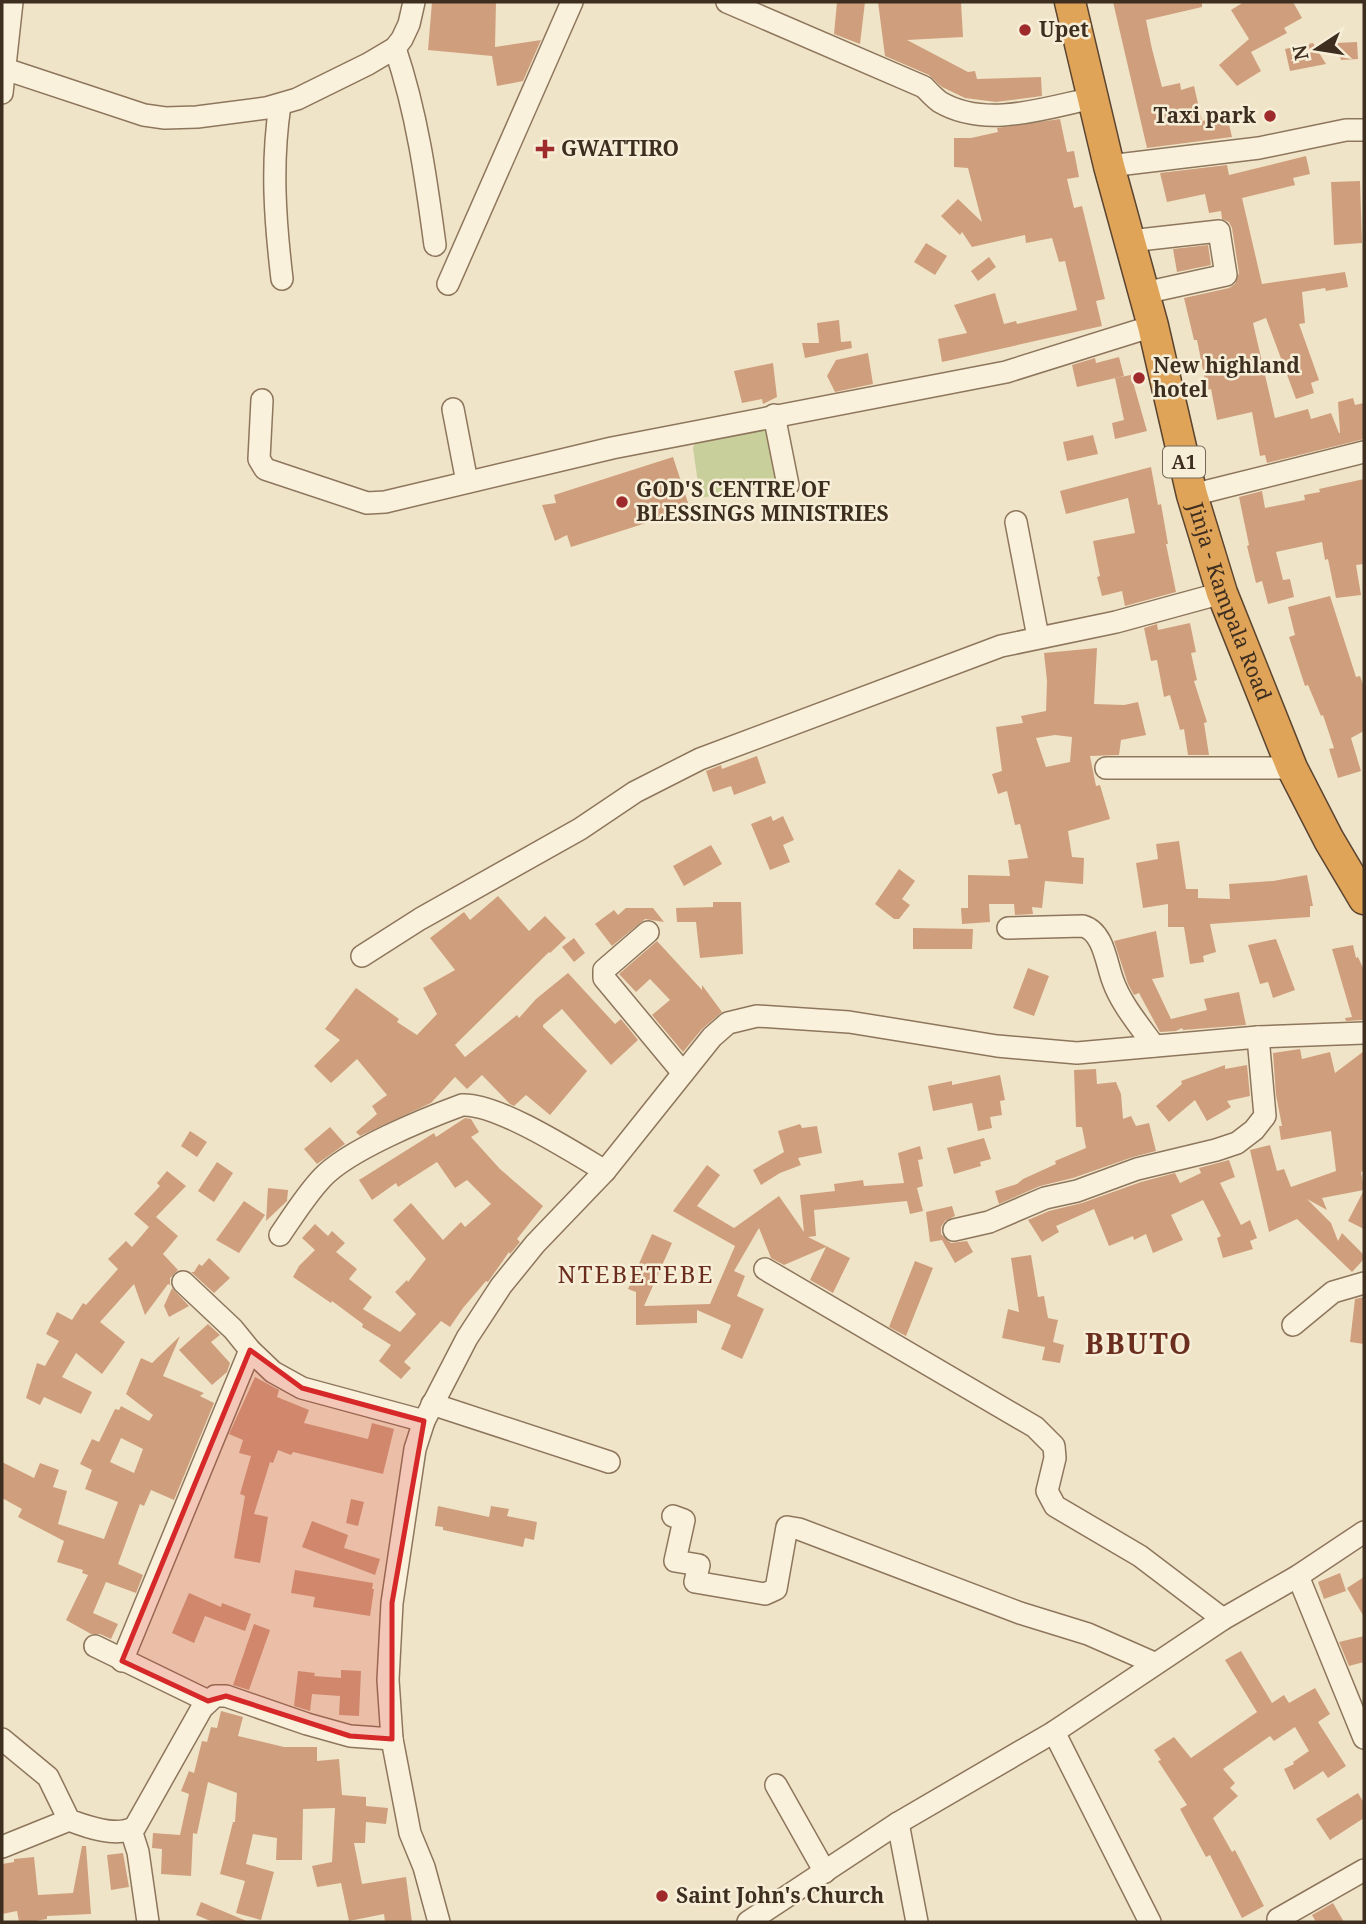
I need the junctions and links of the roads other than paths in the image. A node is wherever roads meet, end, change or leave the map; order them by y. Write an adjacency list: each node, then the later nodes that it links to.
1 (12, 2): 7 (street)
2 (414, 2): 6 (street)
3 (572, 2): 16 (street)
4 (727, 2): 9 (street)
5 (1070, 2): 9 (highway, Jinja - Kampala Road / A1)
6 (395, 48): 10 (street); 14 (street)
7 (4, 69): 8 (street); 10 (street)
8 (2, 93)
9 (1093, 98): 12 (highway, Jinja - Kampala Road / A1)
10 (280, 106): 15 (street)
11 (1364, 130): 12 (street)
12 (1110, 166): 13 (highway, Jinja - Kampala Road / A1)
13 (1130, 241): 17 (highway, Jinja - Kampala Road / A1); 17 (street)
14 (435, 245)
15 (282, 279)
16 (448, 284)
17 (1144, 293): 18 (highway, Jinja - Kampala Road / A1)
18 (1153, 326): 21 (street); 25 (highway, Jinja - Kampala Road / A1)
19 (262, 400): 23 (street)
20 (453, 410): 23 (street)
21 (774, 415): 23 (street); 24 (street)
22 (1364, 452): 25 (street)
23 (467, 482)
24 (788, 485)
25 (1192, 495): 27 (highway, Jinja - Kampala Road / A1)
26 (1016, 522): 28 (street)
27 (1222, 593): 28 (street); 30 (highway, Jinja - Kampala Road / A1)
28 (1038, 637): 34 (street)
29 (1106, 768): 30 (street)
30 (1292, 768): 31 (highway, Jinja - Kampala Road / A1)
31 (1364, 898)
32 (1008, 928): 37 (street)
33 (648, 932): 38 (street)
34 (362, 956)
35 (1364, 1033): 36 (street)
36 (1258, 1037): 37 (street); 40 (street)
37 (1154, 1046): 38 (street)
38 (683, 1073): 39 (street)
39 (605, 1171): 41 (street); 47 (street)
40 (954, 1230)
41 (279, 1235)
42 (765, 1269): 52 (street)
43 (183, 1282): 46 (street)
44 (1364, 1283): 45 (street)
45 (1293, 1325)
46 (250, 1350): 47 (street); 54 (street)
47 (428, 1413): 48 (street); 60 (street)
48 (609, 1462)
49 (673, 1516): 55 (street)
50 (1364, 1532): 51 (street)
51 (1298, 1576): 52 (street); 58 (street)
52 (1223, 1619): 55 (street)
53 (95, 1646): 54 (street)
54 (122, 1661): 56 (street)
55 (1154, 1663): 57 (street)
56 (208, 1701): 60 (street); 64 (street)
57 (1054, 1732): 63 (street); 73 (street)
58 (1364, 1738)
59 (2, 1739): 62 (street)
60 (392, 1739): 70 (street)
61 (776, 1785): 67 (street)
62 (69, 1820): 64 (street); 65 (street)
63 (898, 1823): 67 (street); 72 (street)
64 (131, 1830): 69 (street)
65 (2, 1847)
66 (1364, 1870): 68 (street)
67 (825, 1872): 71 (street)
68 (1278, 1919)
69 (148, 1922)
70 (439, 1922)
71 (748, 1922)
72 (917, 1922)
73 (1150, 1922)

